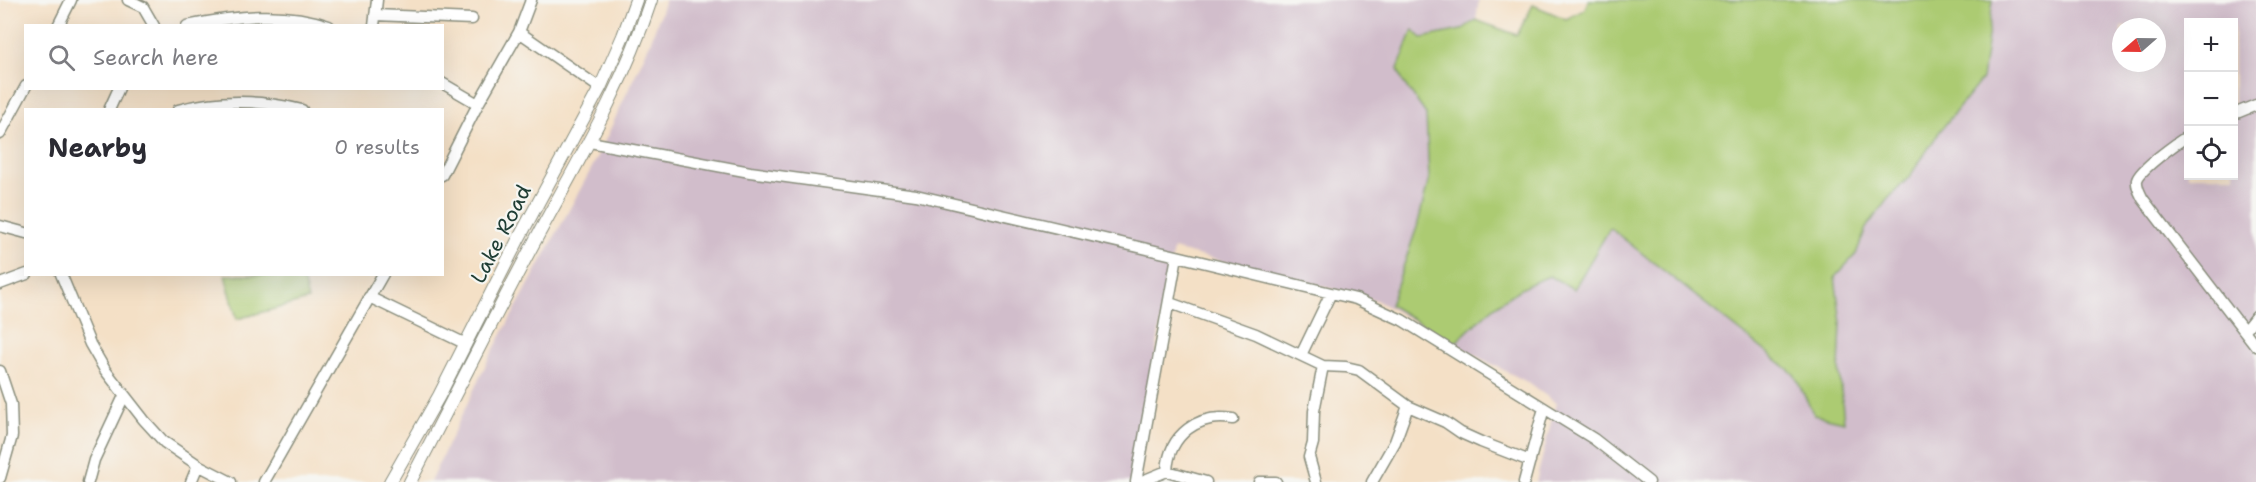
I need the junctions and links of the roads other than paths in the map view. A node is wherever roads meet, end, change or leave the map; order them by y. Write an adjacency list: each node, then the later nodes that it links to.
1 (71, 0): 9 (street)
2 (128, 0): 10 (street)
3 (377, 0): 8 (street)
4 (531, 0): 13 (street)
5 (636, 0): 15 (main road, Lake Road)
6 (651, 0): 26 (main road, Lake Road)
7 (472, 19): 8 (street)
8 (375, 20)
9 (59, 24)
10 (153, 24)
11 (196, 24): 12 (street)
12 (324, 24)
13 (519, 32): 15 (street); 18 (street)
14 (444, 84): 18 (street)
15 (600, 88): 40 (main road, Lake Road)
16 (24, 90): 24 (street)
17 (118, 90): 20 (street)
18 (478, 105): 27 (street)
19 (2256, 105): 23 (street)
20 (110, 108)
21 (188, 108): 22 (street)
22 (295, 108)
23 (2238, 112)
24 (0, 134)
25 (2184, 139): 39 (street)
26 (590, 142): 30 (street); 58 (main road, Lake Road)
27 (444, 171)
28 (0, 226): 29 (street)
29 (24, 232)
30 (1177, 256): 35 (street); 37 (street)
31 (24, 275): 34 (street)
32 (62, 276): 45 (street)
33 (381, 276): 36 (street)
34 (0, 284)
35 (1331, 293): 42 (street); 47 (street)
36 (369, 297): 40 (street); 56 (street)
37 (1170, 303): 42 (street); 59 (street)
38 (2256, 316): 39 (street)
39 (2245, 330): 41 (street)
40 (466, 345): 57 (main road, Lake Road)
41 (2256, 346)
42 (1300, 355): 43 (street)
43 (1323, 366): 46 (street); 63 (street)
44 (0, 371): 52 (street)
45 (123, 396): 50 (street); 53 (street)
46 (1408, 406): 49 (street); 64 (street)
47 (1544, 408): 49 (street); 66 (street)
48 (1233, 419): 51 (street)
49 (1530, 461): 65 (street)
50 (198, 465): 54 (street); 55 (street)
51 (1167, 471): 59 (street); 60 (street)
52 (0, 478)
53 (88, 482)
54 (191, 482)
55 (231, 482)
56 (264, 482)
57 (390, 482)
58 (410, 482)
59 (1138, 482)
60 (1206, 482)
61 (1259, 482): 62 (street)
62 (1276, 482)
63 (1316, 482)
64 (1372, 482)
65 (1524, 482)
66 (1649, 482)

